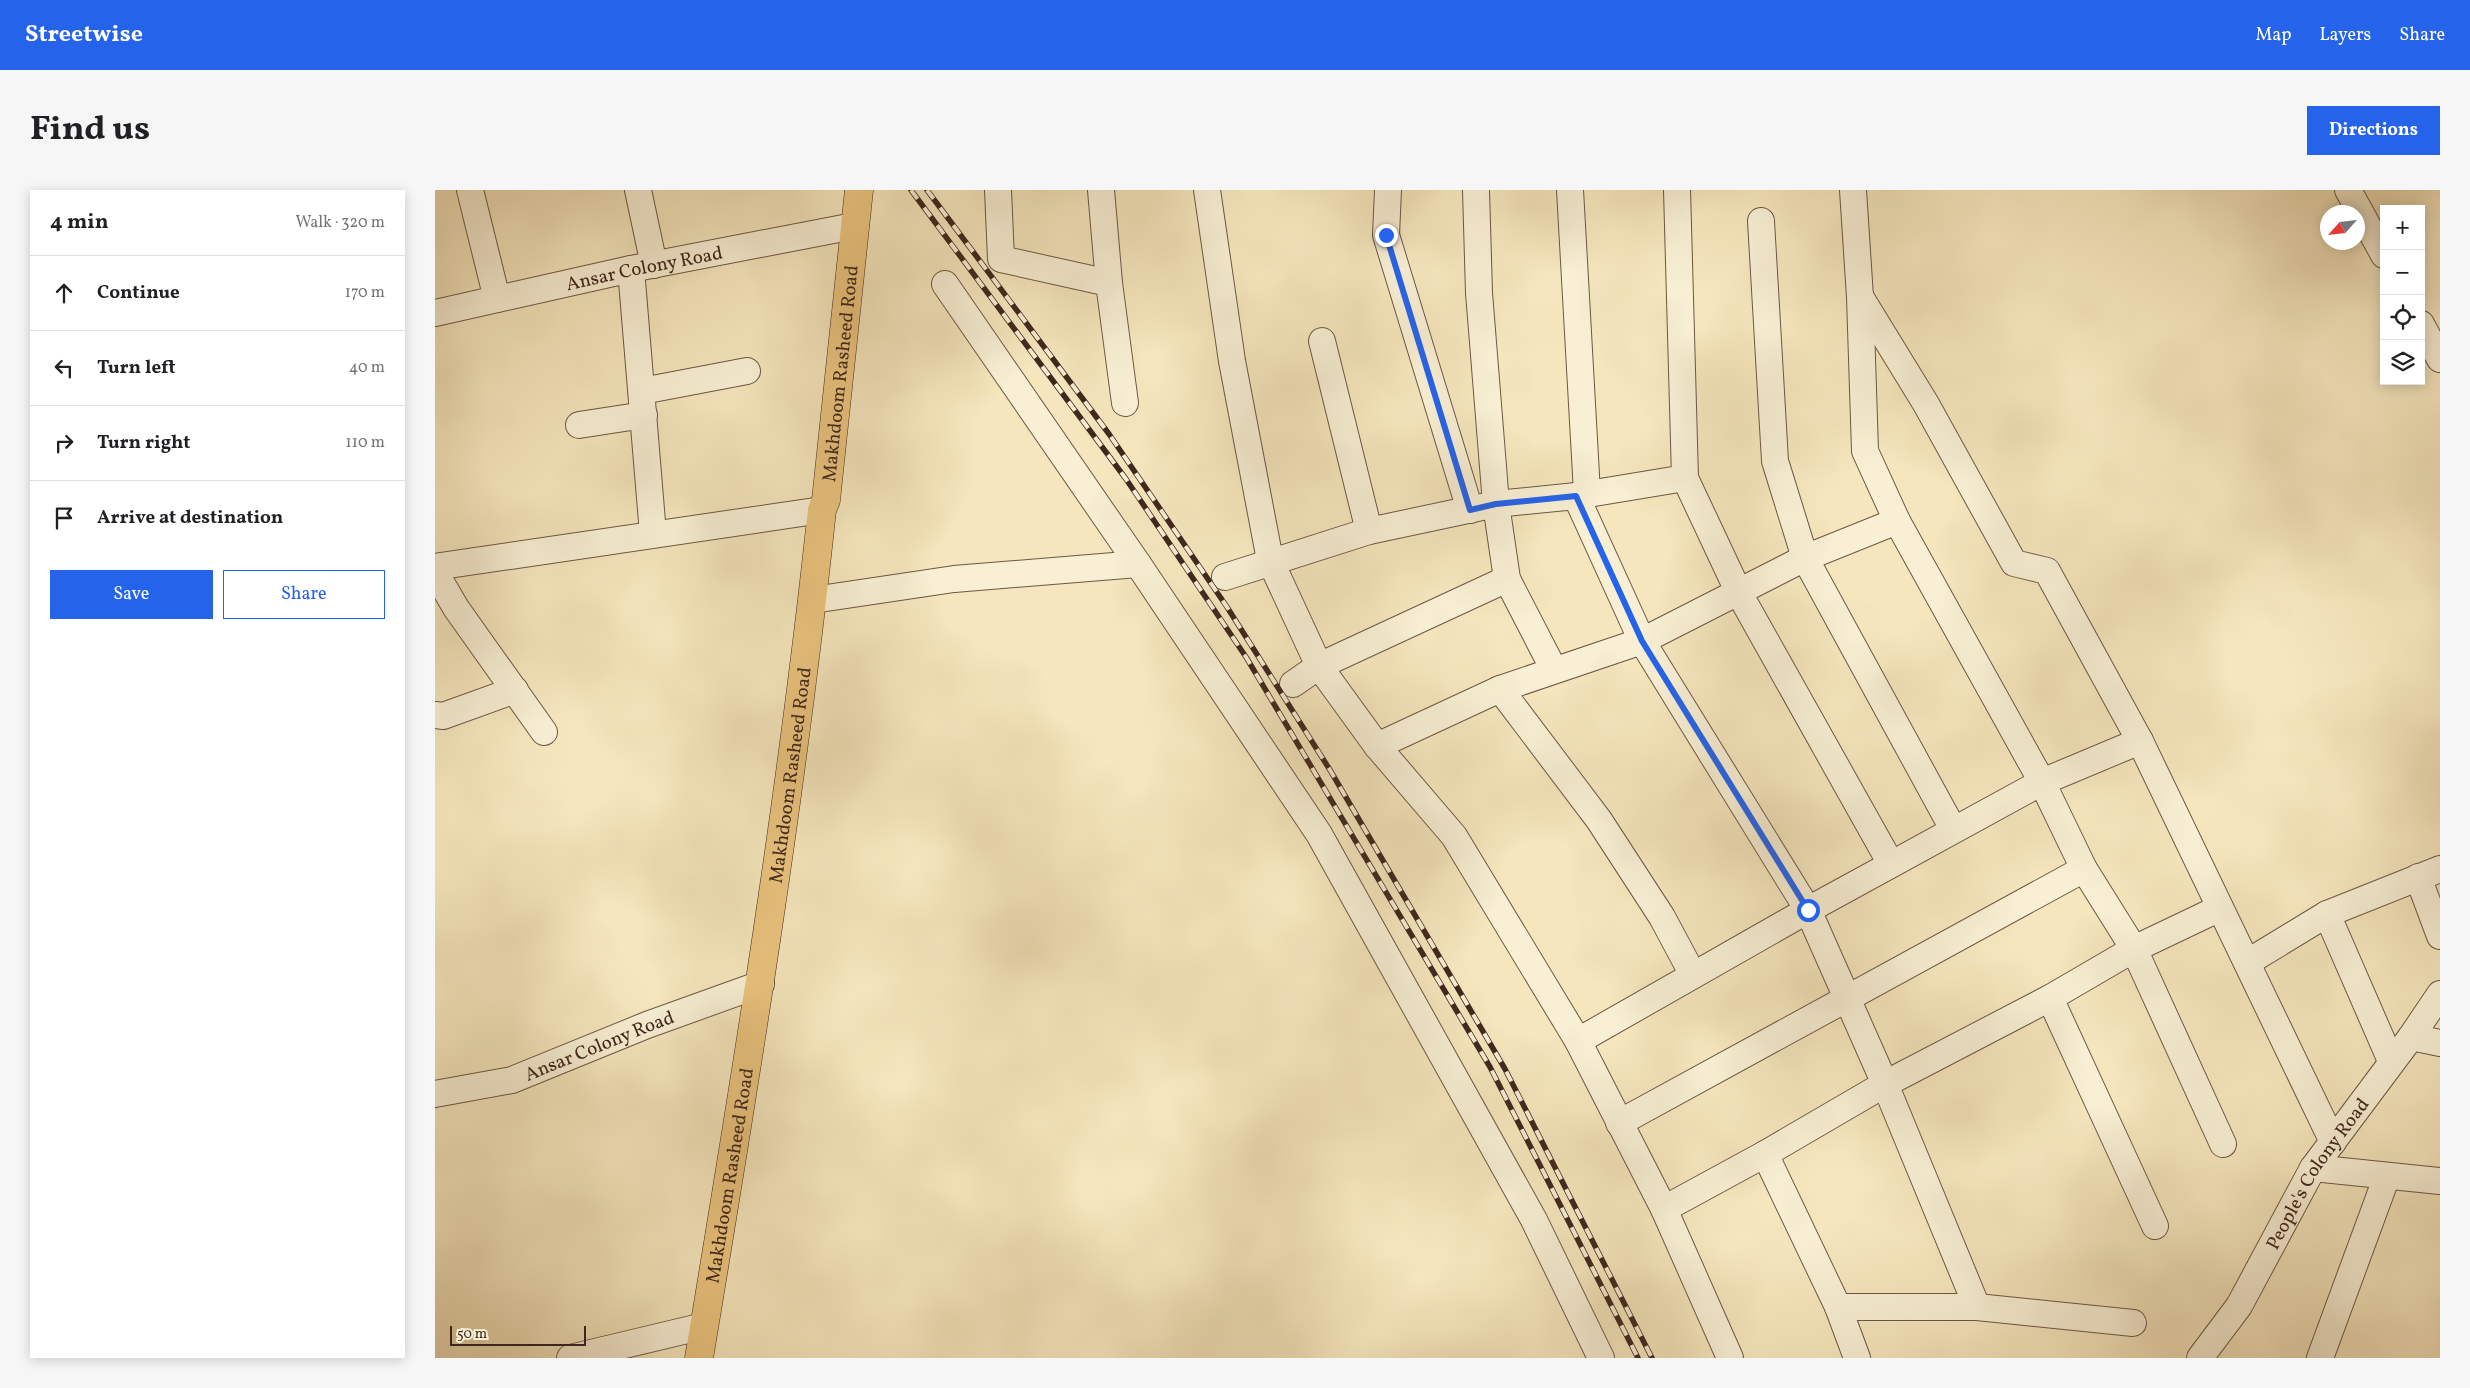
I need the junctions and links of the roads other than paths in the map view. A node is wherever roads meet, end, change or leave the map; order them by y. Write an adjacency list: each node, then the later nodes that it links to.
1 (470, 190): 20 (street)
2 (638, 190): 16 (street)
3 (859, 190): 14 (main road, Makhdoom Rasheed Road)
4 (998, 190): 17 (street)
5 (1101, 190): 17 (street)
6 (1207, 190): 38 (street)
7 (1388, 190): 33 (street)
8 (1476, 190): 31 (street)
9 (1570, 190): 30 (street)
10 (1677, 190): 29 (street)
11 (1853, 190): 19 (street)
12 (2348, 190): 15 (street)
13 (1761, 221): 37 (street)
14 (854, 226): 16 (street, Ansar Colony Road); 32 (main road, Makhdoom Rasheed Road)
15 (2381, 250)
16 (643, 267): 20 (street, Ansar Colony Road); 26 (street)
17 (1109, 283): 27 (street)
18 (945, 284): 39 (street)
19 (1860, 297): 34 (street); 54 (street)
20 (497, 299): 21 (street, Ansar Colony Road)
21 (435, 313)
22 (2425, 331): 24 (street)
23 (1322, 342): 35 (street)
24 (2440, 358)
25 (747, 372): 26 (street)
26 (643, 403): 28 (street); 36 (street)
27 (1125, 403)
28 (579, 425)
29 (1685, 478): 30 (street); 44 (street)
30 (1581, 495): 31 (street); 46 (street)
31 (1496, 504): 33 (street); 43 (street)
32 (822, 510): 36 (street); 45 (main road, Makhdoom Rasheed Road)
33 (1470, 510): 35 (street)
34 (1897, 521): 37 (street); 56 (street)
35 (1369, 531): 38 (street)
36 (653, 534): 40 (street)
37 (1805, 558): 44 (street); 57 (street)
38 (1270, 560): 42 (street); 47 (street)
39 (1138, 564): 45 (street); 93 (street)
40 (435, 567)
41 (435, 572): 51 (street)
42 (1225, 577)
43 (1507, 579): 47 (street); 48 (street)
44 (1739, 593): 46 (street); 58 (street)
45 (813, 600): 68 (main road, Makhdoom Rasheed Road)
46 (1642, 641): 48 (street); 62 (street)
47 (1319, 666): 49 (street); 55 (street)
48 (1554, 670): 50 (street)
49 (1293, 684)
50 (1500, 689): 55 (street); 67 (street)
51 (515, 690): 52 (street); 53 (street)
52 (435, 715)
53 (544, 732)
54 (2140, 741): 56 (street); 61 (street)
55 (1377, 746): 73 (street)
56 (2042, 782): 57 (street); 59 (street)
57 (1953, 829): 58 (street)
58 (1891, 864): 62 (street)
59 (2084, 869): 65 (street); 71 (street)
60 (2429, 873): 63 (street); 64 (street)
61 (2220, 908): 65 (street); 66 (street)
62 (1808, 910): 67 (street); 71 (street)
63 (2327, 914): 66 (street); 75 (street)
64 (2440, 936)
65 (2134, 948): 70 (street); 80 (street)
66 (2248, 962): 79 (street)
67 (1693, 975): 73 (street)
68 (761, 984): 77 (street, Ansar Colony Road); 90 (main road, Makhdoom Rasheed Road)
69 (2440, 994): 72 (street, People's Colony Road)
70 (2050, 998): 76 (street); 86 (street)
71 (1846, 1000): 76 (street); 78 (street)
72 (2411, 1037): 74 (street); 75 (street, People's Colony Road)
73 (1578, 1042): 78 (street)
74 (2440, 1043)
75 (2391, 1061): 79 (street, People's Colony Road)
76 (1885, 1084): 81 (street); 88 (street)
77 (435, 1094)
78 (1619, 1123): 85 (street)
79 (2333, 1142): 82 (street, People's Colony Road)
80 (2223, 1144)
81 (1765, 1154): 85 (street); 87 (street)
82 (2313, 1168): 83 (street); 96 (street, People's Colony Road)
83 (2387, 1176): 84 (street); 97 (street)
84 (2440, 1181)
85 (1664, 1209): 94 (street)
86 (2155, 1226)
87 (1838, 1307): 88 (street); 95 (street)
88 (1977, 1307): 89 (street)
89 (2133, 1323)
90 (704, 1326): 91 (street); 92 (main road, Makhdoom Rasheed Road)
91 (570, 1358)
92 (699, 1358)
93 (1601, 1358)
94 (1730, 1358)
95 (1857, 1358)
96 (2200, 1358)
97 (2320, 1358)

